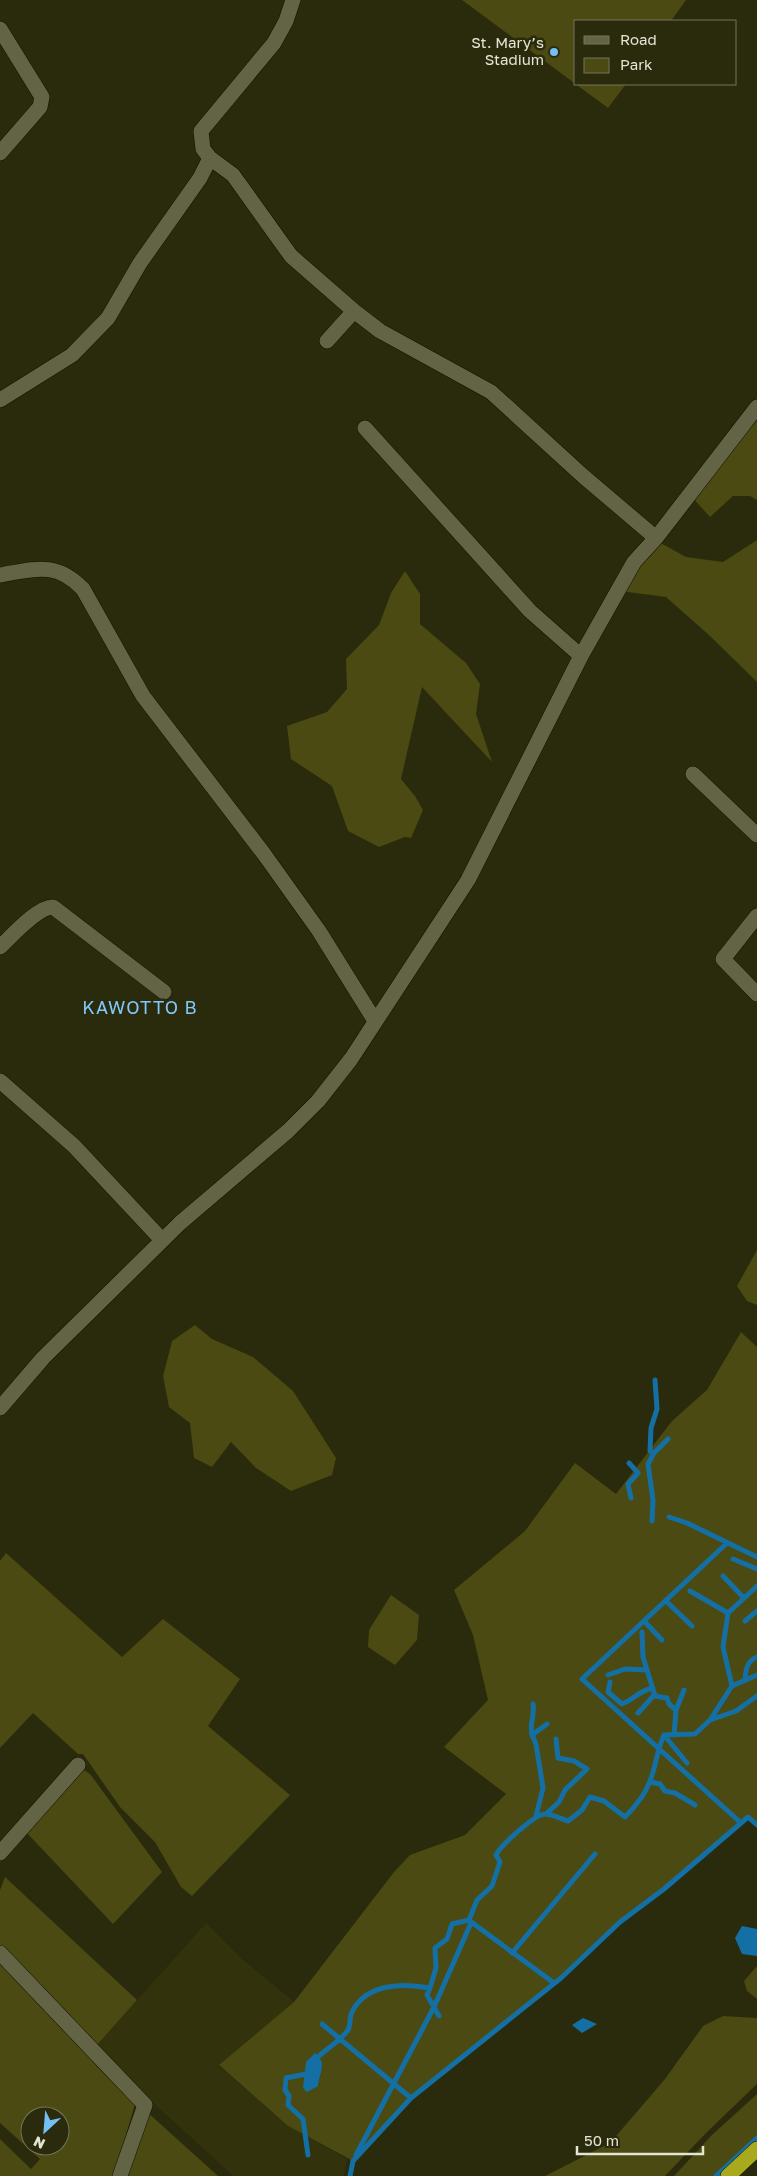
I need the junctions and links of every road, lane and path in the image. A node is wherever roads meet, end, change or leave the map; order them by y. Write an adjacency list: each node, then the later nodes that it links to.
1 (293, 0): 4 (street)
2 (0, 29): 3 (street)
3 (0, 153)
4 (210, 158): 5 (street); 7 (street)
5 (354, 311): 6 (street); 10 (street)
6 (327, 342)
7 (0, 400)
8 (757, 407): 10 (street)
9 (365, 428): 12 (street)
10 (656, 538): 12 (street)
11 (0, 575): 19 (street)
12 (581, 656): 19 (street)
13 (693, 774): 14 (street)
14 (757, 834)
15 (757, 916): 18 (street)
16 (0, 947): 17 (street)
17 (164, 992)
18 (757, 994)
19 (375, 1021): 21 (street)
20 (0, 1081): 21 (street)
21 (162, 1240): 22 (street)
22 (0, 1408)
23 (78, 1765): 24 (street)
24 (0, 1853)
25 (0, 1953): 27 (street)
26 (757, 2148): 28 (highway)
27 (120, 2176)
28 (728, 2176)

